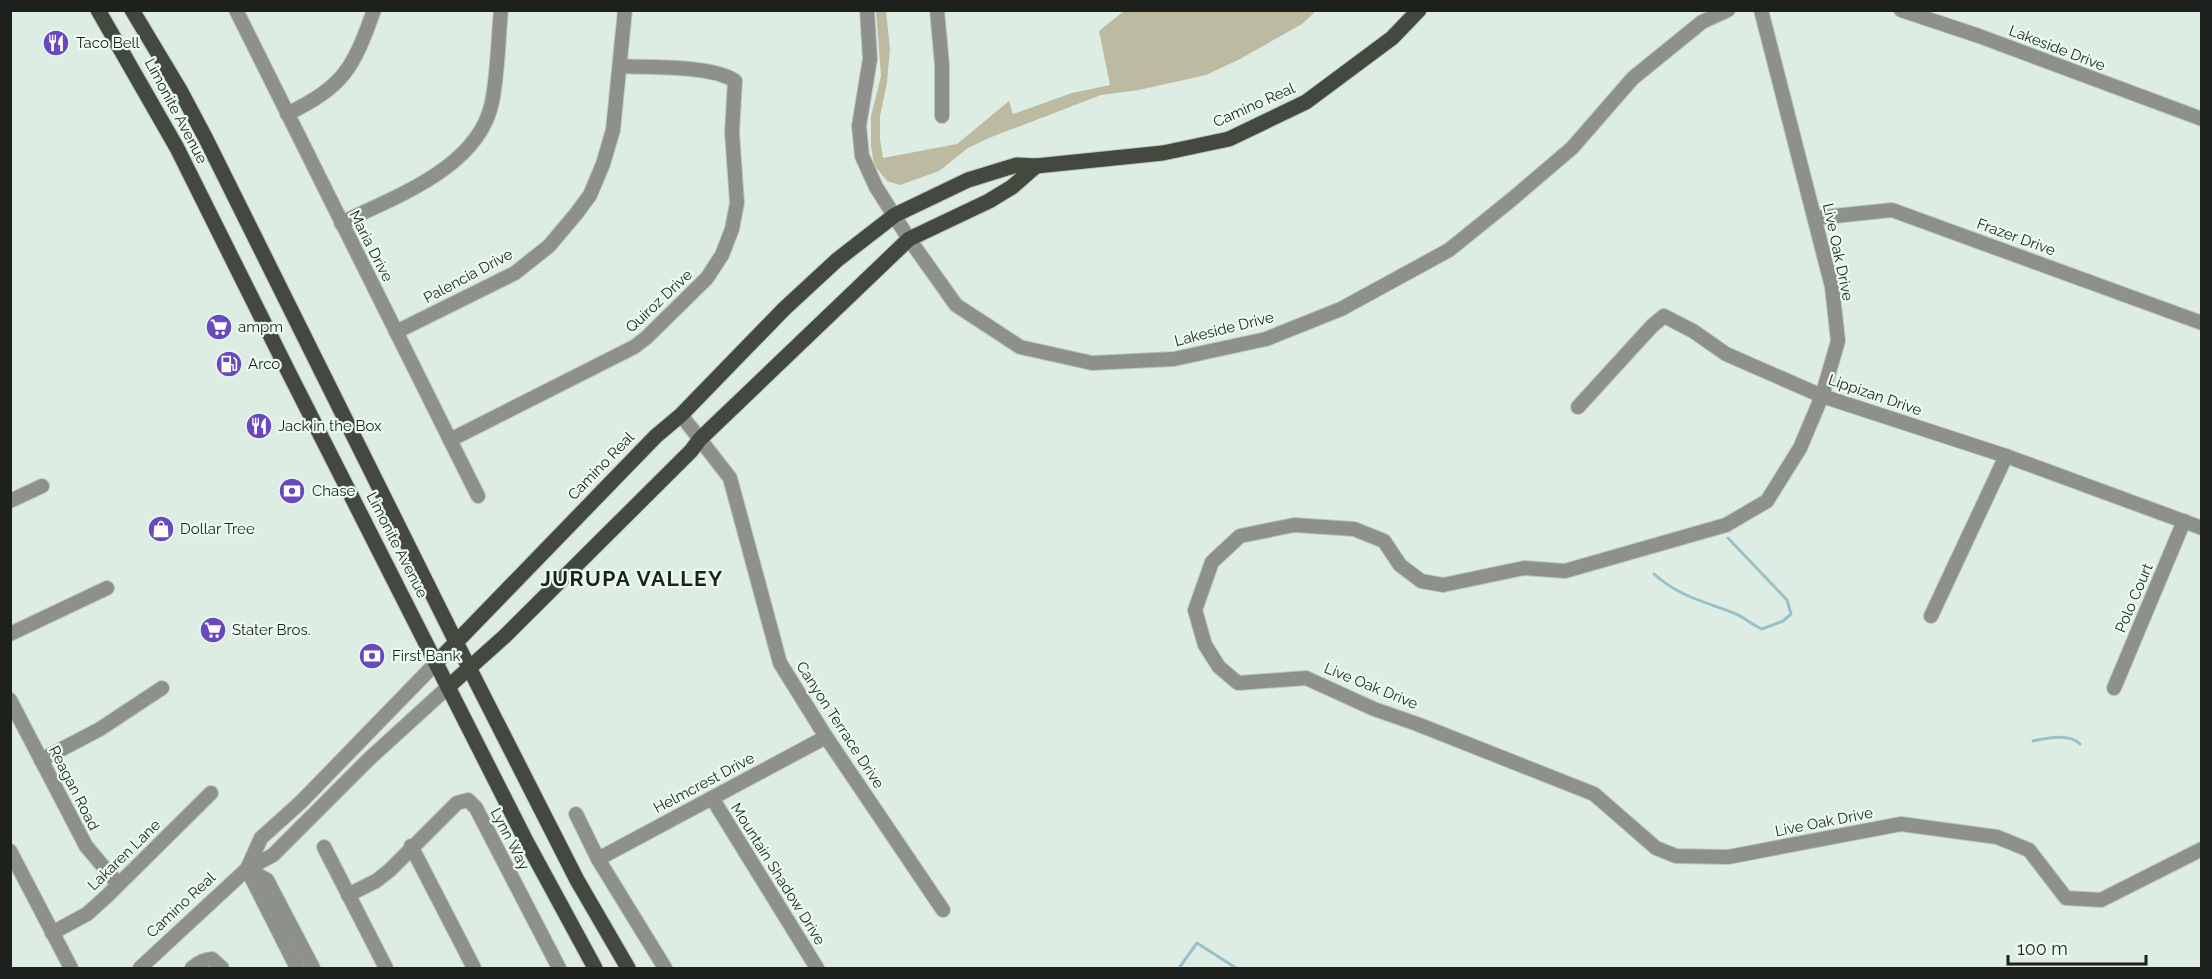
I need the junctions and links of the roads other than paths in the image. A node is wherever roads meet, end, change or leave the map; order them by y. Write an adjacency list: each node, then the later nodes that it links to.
1 (98, 10): 39 (main road, Limonite Avenue)
2 (132, 10): 38 (main road, Limonite Avenue)
3 (236, 10): 14 (street, Maria Drive)
4 (374, 10): 14 (street)
5 (501, 10): 20 (street)
6 (625, 10): 13 (street, Palencia Drive)
7 (867, 10): 18 (street, Lakeside Drive)
8 (937, 10): 15 (street)
9 (1419, 10): 17 (main road, Camino Real)
10 (1728, 10): 21 (street, Lakeside Drive)
11 (1761, 10): 19 (street, Live Oak Drive)
12 (1901, 10): 16 (street, Lakeside Drive)
13 (620, 66): 23 (street, Palencia Drive); 28 (street, Quiroz Drive)
14 (287, 114): 20 (street, Maria Drive)
15 (942, 116)
16 (2202, 118)
17 (1036, 166): 18 (main road, Camino Real); 21 (main road, Camino Real)
18 (895, 215): 21 (street, Lakeside Drive); 26 (main road, Camino Real)
19 (1815, 218): 22 (street, Frazer Drive); 24 (street, Live Oak Drive)
20 (341, 223): 23 (street, Maria Drive)
21 (909, 239): 27 (main road, Camino Real)
22 (2202, 323)
23 (396, 332): 28 (street, Maria Drive)
24 (1822, 396): 25 (street, Lippizan Drive); 29 (street, Lippizan Drive); 52 (street, Live Oak Drive)
25 (1578, 406)
26 (681, 415): 27 (street, Canyon Terrace Drive); 38 (main road, Camino Real)
27 (700, 439): 40 (main road, Camino Real); 45 (street, Canyon Terrace Drive)
28 (450, 440): 31 (street, Maria Drive)
29 (2006, 456): 33 (street, Lippizan Drive); 36 (street)
30 (42, 486): 32 (street)
31 (478, 496)
32 (10, 501)
33 (2184, 521): 34 (street, Lippizan Drive); 43 (street, Polo Court)
34 (2202, 528)
35 (107, 588): 37 (street)
36 (1931, 616)
37 (10, 634)
38 (457, 644): 39 (main road, Camino Real); 40 (main road, Limonite Avenue)
39 (436, 663): 41 (main road, Limonite Avenue); 55 (street, Camino Real)
40 (469, 668): 41 (main road, Camino Real); 70 (main road, Limonite Avenue)
41 (448, 687): 55 (street, Camino Real); 69 (main road, Limonite Avenue)
42 (162, 688): 46 (street)
43 (2115, 688)
44 (10, 700): 46 (street, Reagan Road)
45 (826, 737): 48 (street, Helmcrest Drive); 58 (street, Canyon Terrace Drive)
46 (41, 760): 56 (street, Reagan Road)
47 (212, 793): 56 (street, Lakaren Lane)
48 (712, 798): 54 (street, Helmcrest Drive); 72 (street, Mountain Shadow Drive)
49 (576, 814): 54 (street)
50 (411, 846): 57 (street, Lynn Way); 67 (street); 68 (street, Lynn Way)
51 (324, 847): 57 (street)
52 (2202, 849)
53 (10, 851): 59 (street)
54 (598, 859): 71 (street)
55 (247, 869): 61 (street, Camino Real); 64 (street); 65 (street)
56 (118, 884): 59 (street, Lakaren Lane)
57 (348, 895): 66 (street)
58 (943, 910)
59 (52, 933): 60 (street)
60 (71, 969)
61 (140, 969)
62 (192, 969): 63 (street)
63 (222, 969)
64 (297, 969)
65 (313, 969)
66 (386, 969)
67 (474, 969)
68 (560, 969)
69 (595, 969)
70 (628, 969)
71 (665, 969)
72 (817, 969)

